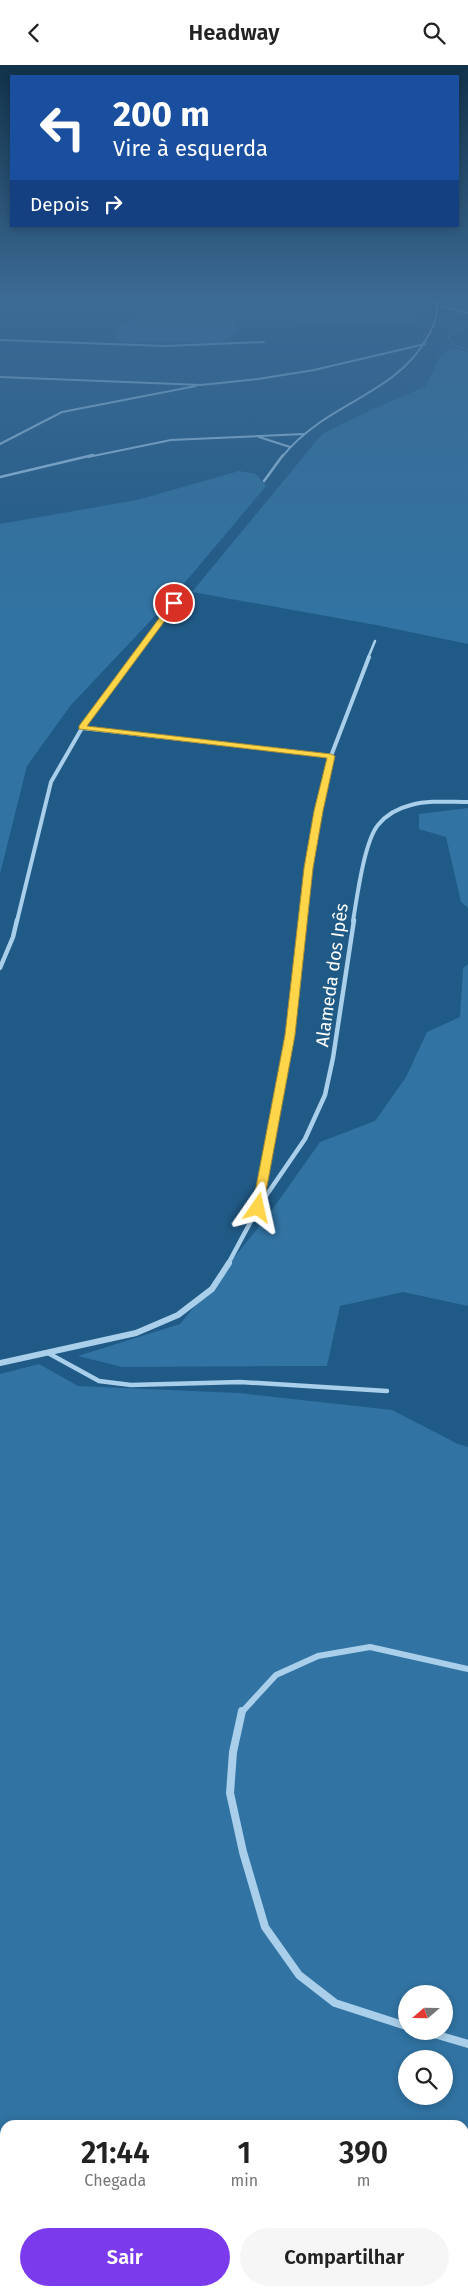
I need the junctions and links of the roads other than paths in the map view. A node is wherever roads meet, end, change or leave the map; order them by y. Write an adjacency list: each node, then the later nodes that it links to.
1 (99, 405): 5 (street)
2 (351, 405): 3 (street)
3 (304, 434): 4 (street); 6 (street)
4 (257, 436): 6 (street); 7 (street)
5 (0, 444)
6 (290, 447): 8 (street)
7 (0, 477)
8 (264, 481)
9 (174, 603): 11 (street)
10 (375, 641): 12 (street)
11 (82, 727): 12 (street); 14 (street)
12 (331, 756): 15 (street)
13 (468, 802): 15 (street, Alameda dos Ipês)
14 (0, 968)
15 (258, 1208): 16 (street)
16 (48, 1353): 17 (street); 18 (lane)
17 (0, 1363)
18 (387, 1391)
19 (468, 1669): 20 (street)
20 (398, 2023)
21 (453, 2040): 22 (street)
22 (468, 2044)

